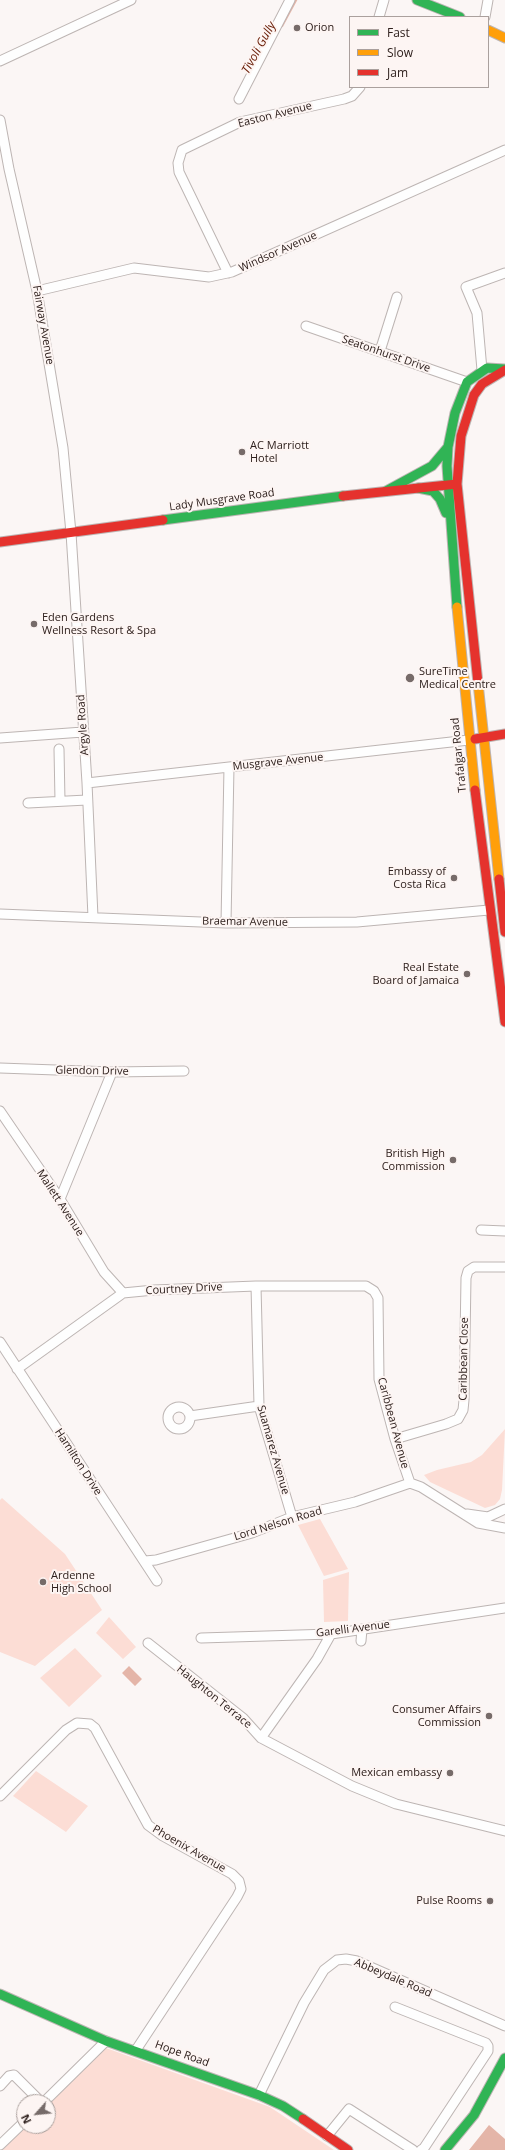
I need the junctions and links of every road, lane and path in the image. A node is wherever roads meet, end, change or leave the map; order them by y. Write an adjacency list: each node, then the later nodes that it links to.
1 (131, 0): 11 (street)
2 (290, 0): 13 (street)
3 (384, 0): 6 (street)
4 (417, 0): 7 (main road)
5 (488, 0): 8 (street)
6 (379, 16)
7 (457, 16)
8 (485, 16)
9 (489, 30): 10 (main road)
10 (505, 38)
11 (0, 60)
12 (359, 88): 16 (street, Easton Avenue)
13 (239, 99)
14 (0, 120): 18 (street, Fairway Avenue)
15 (505, 150): 16 (street, Windsor Avenue)
16 (228, 273): 18 (street, Windsor Avenue)
17 (505, 273): 22 (street)
18 (37, 290): 31 (street, Fairway Avenue)
19 (397, 297): 21 (street)
20 (306, 326): 21 (street, Seatonhurst Drive)
21 (380, 351): 24 (street, Seatonhurst Drive)
22 (482, 370): 23 (main road); 24 (main road)
23 (505, 370): 26 (main road)
24 (466, 382): 25 (main road)
25 (448, 447): 27 (main road); 29 (main road)
26 (457, 484): 27 (main road, Lady Musgrave Road); 36 (main road)
27 (447, 485): 28 (main road, Lady Musgrave Road); 30 (main road, Trafalgar Road)
28 (418, 488): 29 (main road, Lady Musgrave Road); 30 (main road)
29 (386, 491): 31 (main road, Lady Musgrave Road)
30 (450, 530): 37 (main road, Trafalgar Road)
31 (71, 533): 32 (main road, Lady Musgrave Road); 33 (street, Argyle Road)
32 (0, 542)
33 (83, 732): 35 (street); 40 (street, Argyle Road)
34 (505, 734): 36 (main road)
35 (0, 738)
36 (483, 738): 37 (main road); 44 (main road)
37 (469, 740): 39 (street, Musgrave Avenue); 45 (main road, Trafalgar Road)
38 (59, 749): 42 (street)
39 (229, 767): 40 (street, Musgrave Avenue); 48 (street)
40 (87, 783): 41 (street, Argyle Road)
41 (87, 800): 42 (street); 47 (street, Argyle Road)
42 (60, 801): 43 (street)
43 (28, 803)
44 (501, 875): 49 (main road)
45 (489, 910): 48 (street, Braemar Avenue); 50 (main road, Trafalgar Road)
46 (0, 914): 47 (street, Braemar Avenue)
47 (93, 917): 48 (street, Braemar Avenue)
48 (226, 923)
49 (505, 932)
50 (505, 1022)
51 (0, 1068): 53 (street, Glendon Drive)
52 (184, 1070): 53 (street, Glendon Drive)
53 (112, 1072): 55 (street)
54 (0, 1111): 55 (street, Mallett Avenue)
55 (60, 1199): 61 (street, Mallett Avenue)
56 (481, 1230): 57 (street)
57 (505, 1231)
58 (505, 1267): 66 (street, Caribbean Close)
59 (256, 1286): 60 (street, Courtney Drive); 61 (street, Courtney Drive); 64 (street, Suamarez Avenue)
60 (374, 1291): 66 (street, Caribbean Avenue)
61 (123, 1293): 63 (street)
62 (0, 1342): 63 (street, Hamilton Drive)
63 (17, 1369): 72 (street, Hamilton Drive)
64 (259, 1406): 65 (street); 70 (street, Suamarez Avenue)
65 (190, 1416)
66 (395, 1439): 67 (street, Caribbean Avenue)
67 (410, 1483): 69 (street); 70 (street, Lord Nelson Road)
68 (505, 1509): 69 (street)
69 (458, 1512): 71 (street)
70 (292, 1517): 72 (street, Lord Nelson Road)
71 (505, 1528)
72 (145, 1561): 73 (street, Hamilton Drive)
73 (157, 1581)
74 (505, 1608): 75 (street, Garelli Avenue)
75 (362, 1629): 76 (street, Garelli Avenue); 78 (street)
76 (331, 1634): 77 (street, Garelli Avenue); 80 (street)
77 (201, 1638)
78 (361, 1641)
79 (148, 1643): 80 (street, Haughton Terrace)
80 (261, 1738): 82 (street, Haughton Terrace)
81 (0, 1796): 87 (street, Phoenix Avenue)
82 (505, 1831)
83 (0, 1994): 86 (main road, Hope Road)
84 (395, 2007): 98 (street)
85 (505, 2026): 92 (street, Abbeydale Road)
86 (106, 2042): 87 (main road, Hope Road); 91 (street)
87 (136, 2050): 92 (main road, Hope Road)
88 (505, 2058): 99 (main road)
89 (0, 2086): 90 (street)
90 (33, 2094)
91 (52, 2094)
92 (259, 2095): 94 (main road, Hope Road)
93 (16, 2130): 95 (street)
94 (327, 2136): 96 (main road, Hope Road); 97 (street)
95 (0, 2145)
96 (348, 2150)
97 (413, 2150)
98 (421, 2150)
99 (445, 2150)

